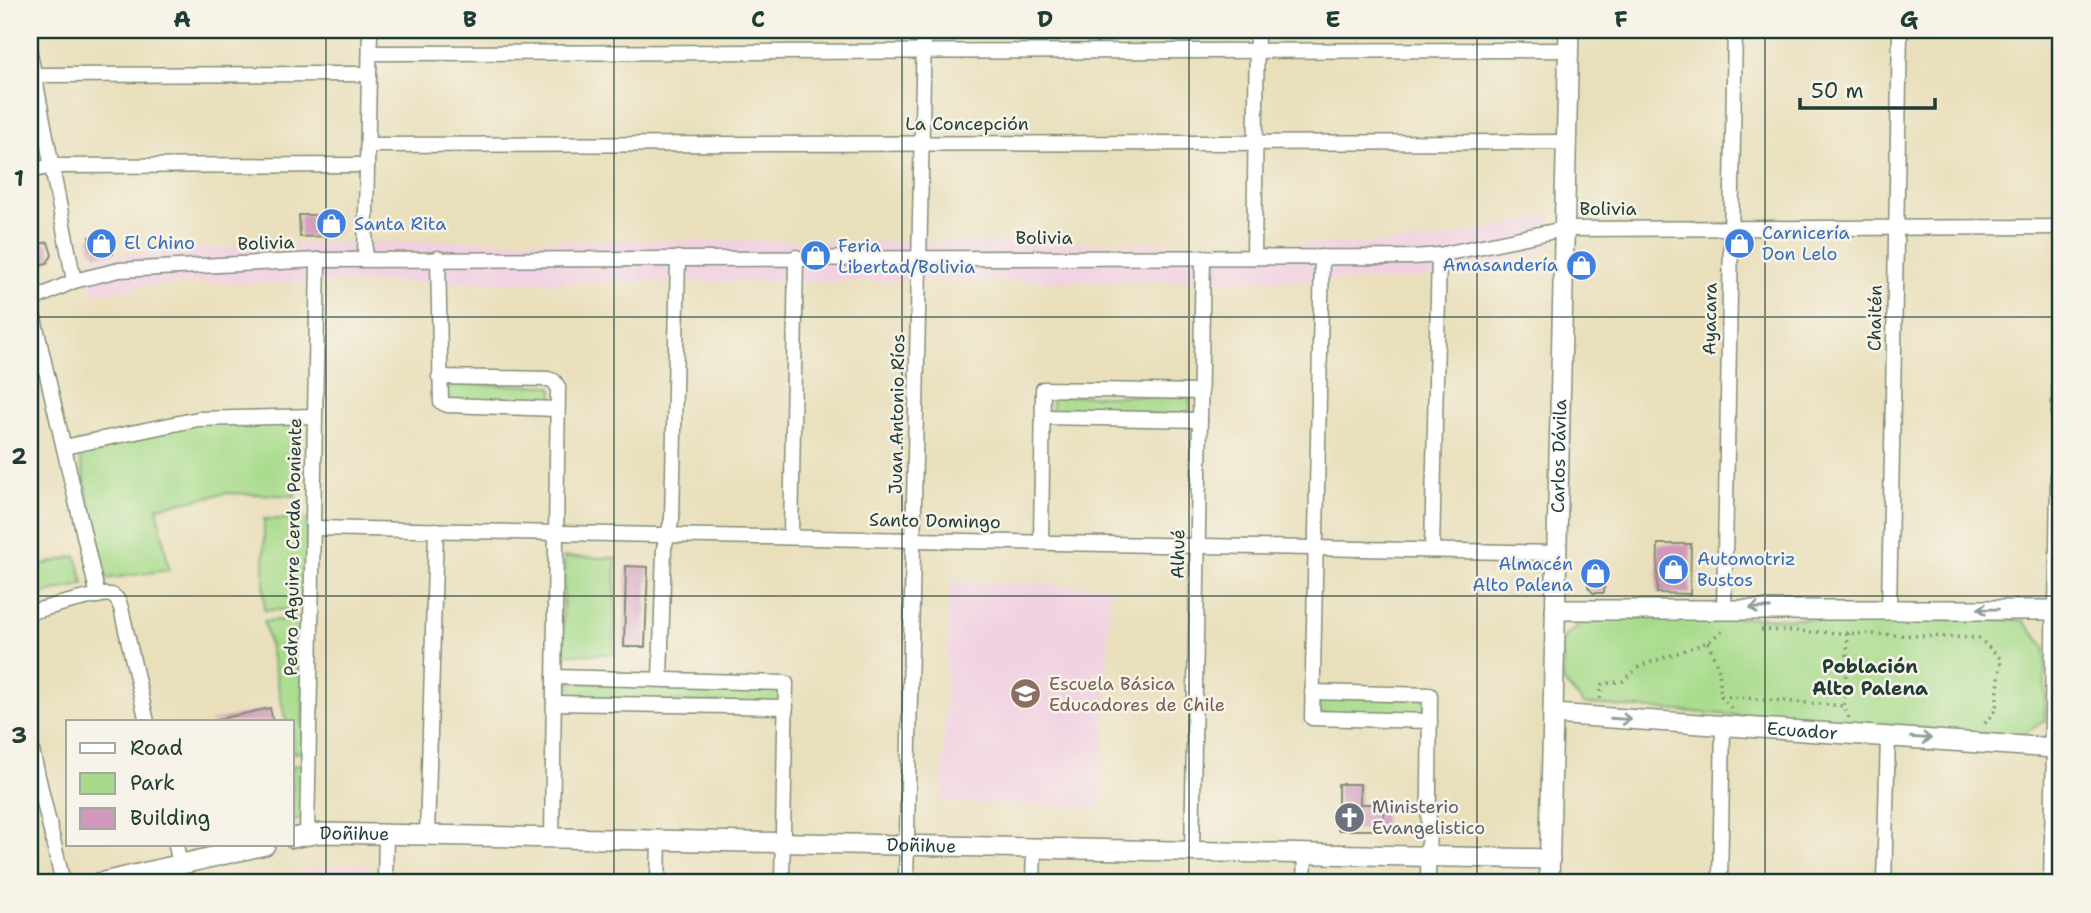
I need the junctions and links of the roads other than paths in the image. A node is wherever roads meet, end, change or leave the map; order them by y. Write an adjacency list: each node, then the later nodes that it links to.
1 (370, 30): 11 (street)
2 (924, 30): 9 (street, Juan Antonio Ríos)
3 (1257, 30): 8 (street)
4 (1569, 30): 7 (street, Carlos Dávila)
5 (1735, 30): 22 (street, Ayacara)
6 (1900, 30): 23 (street, Chaitén)
7 (1568, 50): 8 (street); 14 (street, Carlos Dávila)
8 (1256, 51): 9 (street); 15 (street)
9 (923, 52): 11 (street); 16 (street, Juan Antonio Ríos)
10 (30, 53): 13 (street)
11 (370, 53): 12 (street)
12 (369, 74): 13 (street); 17 (street)
13 (34, 75): 18 (street)
14 (1566, 142): 15 (street, La Concepción); 24 (street, Carlos Dávila)
15 (1255, 143): 16 (street, La Concepción); 29 (street)
16 (922, 144): 17 (street, La Concepción); 27 (street, Juan Antonio Ríos)
17 (368, 145): 19 (street)
18 (52, 166): 19 (street); 20 (street); 36 (street)
19 (367, 166): 33 (street)
20 (30, 171)
21 (2061, 227): 23 (street, Bolivia)
22 (1731, 228): 23 (street, Bolivia); 24 (street, Bolivia); 57 (street, Ayacara)
23 (1896, 228): 58 (street, Chaitén)
24 (1564, 229): 25 (street, Bolivia); 55 (street, Carlos Dávila)
25 (1439, 255): 30 (street, Bolivia); 54 (street)
26 (796, 257): 27 (street, Bolivia); 32 (street, Bolivia); 49 (street)
27 (919, 257): 28 (street, Bolivia); 50 (street, Juan Antonio Ríos)
28 (1203, 257): 29 (street, Bolivia); 39 (street, Alhué)
29 (1254, 257): 30 (street, Bolivia)
30 (1322, 257): 53 (street)
31 (438, 258): 32 (street, Bolivia); 33 (street, Bolivia); 38 (street)
32 (678, 258): 48 (street)
33 (365, 259): 34 (street, Bolivia)
34 (318, 260): 36 (street, Bolivia); 41 (street, Pedro Aguirre Cerda Poniente)
35 (2061, 280): 60 (street)
36 (74, 281): 37 (street, Bolivia)
37 (30, 301): 44 (street)
38 (439, 377): 40 (street); 40 (street)
39 (1201, 392): 42 (street); 43 (street, Alhué)
40 (557, 409): 47 (street)
41 (314, 416): 44 (street); 45 (street, Pedro Aguirre Cerda Poniente)
42 (1043, 417): 43 (street); 51 (street)
43 (1200, 420): 52 (street, Alhué)
44 (64, 447): 56 (street)
45 (313, 528): 46 (street, Santo Domingo); 77 (street, Pedro Aguirre Cerda Poniente)
46 (436, 530): 47 (street, Santo Domingo); 76 (street)
47 (556, 532): 48 (street, Santo Domingo); 63 (street)
48 (668, 535): 49 (street, Santo Domingo); 64 (street)
49 (791, 537): 50 (street, Santo Domingo)
50 (913, 540): 51 (street, Santo Domingo); 81 (street, Juan Antonio Ríos)
51 (1041, 542): 52 (street, Santo Domingo)
52 (1198, 545): 53 (street, Santo Domingo); 85 (street, Alhué)
53 (1315, 548): 54 (street, Santo Domingo); 65 (street)
54 (1432, 550): 55 (street, Santo Domingo)
55 (1556, 553): 59 (street, Carlos Dávila)
56 (98, 596): 61 (street); 69 (street)
57 (1724, 608): 58 (street, one-way to 57); 59 (street)
58 (1889, 608): 60 (street, one-way to 58)
59 (1555, 610): 68 (street, Carlos Dávila)
60 (2056, 610): 62 (street)
61 (30, 612)
62 (2058, 669): 74 (street)
63 (554, 677): 64 (street); 66 (street)
64 (660, 679): 67 (street)
65 (1312, 692): 70 (street); 70 (street)
66 (554, 703): 67 (street); 78 (street)
67 (786, 707): 80 (street)
68 (1553, 714): 71 (street, Ecuador, one-way to 71); 88 (street, Carlos Dávila)
69 (147, 720)
70 (1430, 721): 87 (street)
71 (1733, 727): 72 (street, Ecuador); 100 (street)
72 (1888, 735): 74 (street, Ecuador, one-way to 74); 101 (street)
73 (30, 742): 90 (street)
74 (2054, 748): 102 (street)
75 (386, 834): 76 (street, Doñihue); 77 (street, Doñihue); 92 (street)
76 (427, 835): 78 (street, Doñihue)
77 (300, 837)
78 (552, 838): 79 (street, Doñihue)
79 (659, 840): 80 (street, Doñihue); 93 (street)
80 (783, 843): 81 (street, Doñihue); 94 (street)
81 (907, 845): 84 (street, Doñihue); 95 (street, Juan Antonio Ríos)
82 (176, 846): 89 (street)
83 (261, 846): 89 (street)
84 (1034, 848): 85 (street, Doñihue); 96 (street)
85 (1192, 851): 86 (street, Doñihue)
86 (1305, 854): 87 (street, Doñihue); 97 (street)
87 (1429, 856): 88 (street, Doñihue); 98 (street)
88 (1550, 859): 99 (street, Carlos Dávila)
89 (180, 865): 91 (street)
90 (63, 883)
91 (99, 883)
92 (385, 883)
93 (658, 883)
94 (782, 883)
95 (906, 883)
96 (1033, 883)
97 (1304, 883)
98 (1428, 883)
99 (1549, 883)
100 (1720, 883)
101 (1884, 883)
102 (2051, 883)

